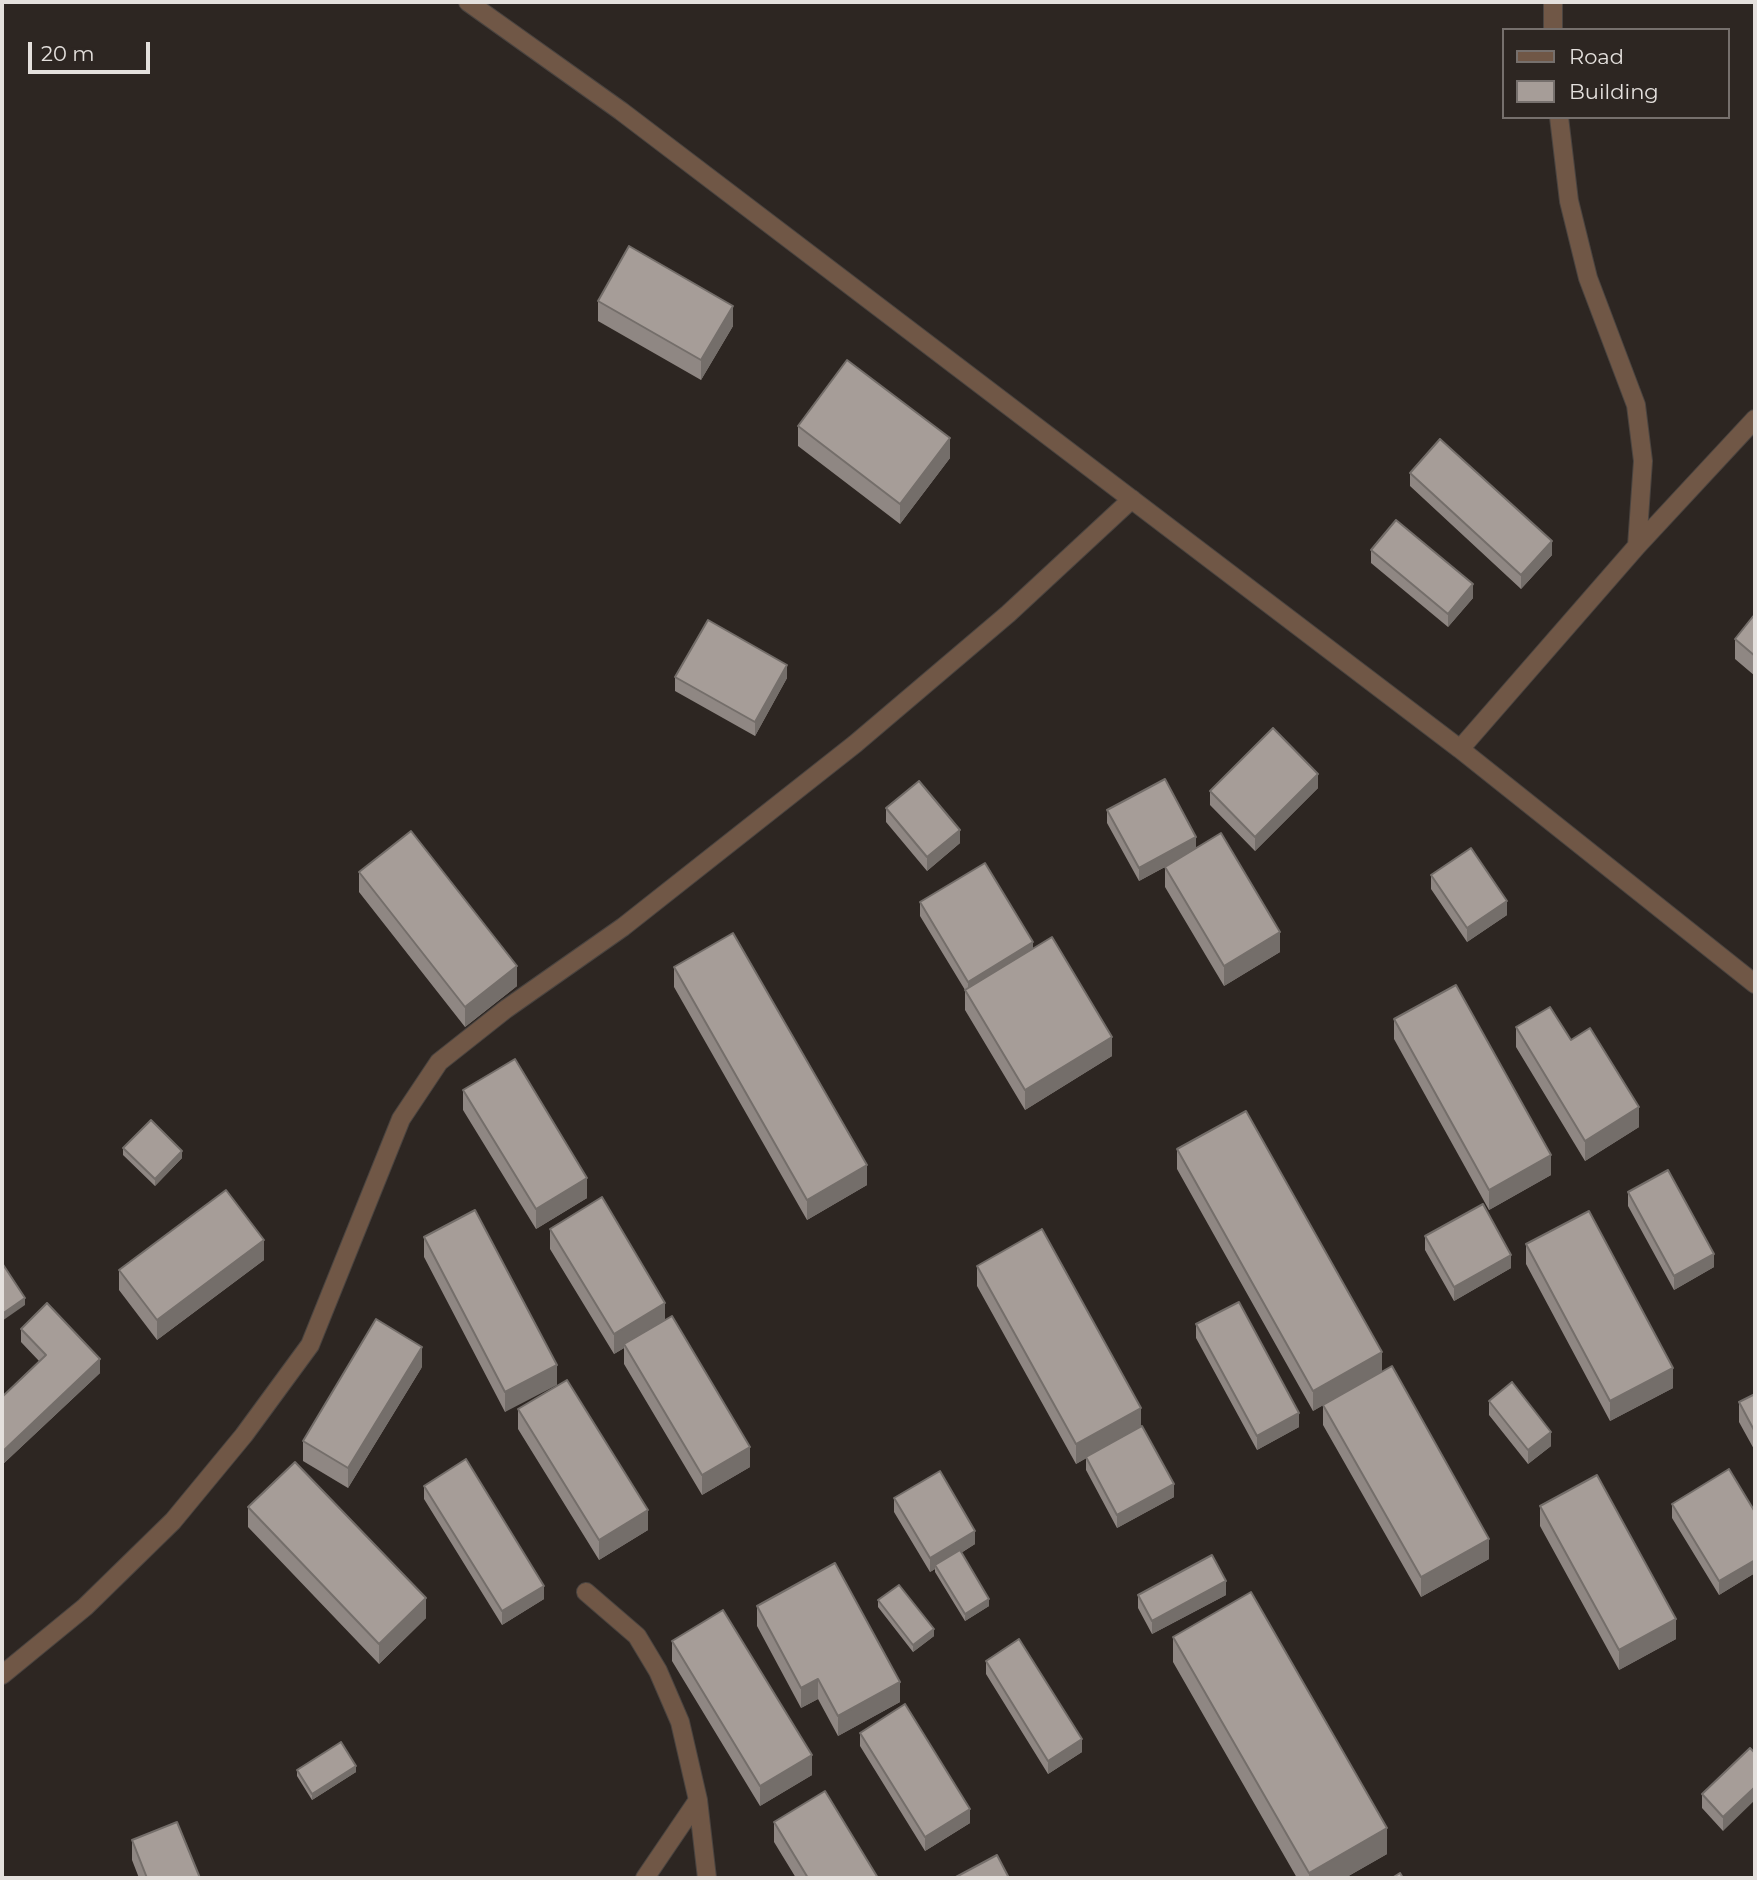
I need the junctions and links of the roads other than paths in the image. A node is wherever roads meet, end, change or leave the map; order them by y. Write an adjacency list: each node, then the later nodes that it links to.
1 (468, 2): 6 (street)
2 (1553, 2): 3 (street)
3 (1553, 28)
4 (1559, 119): 7 (street)
5 (1755, 419): 7 (street)
6 (1132, 499): 8 (street); 11 (street)
7 (1637, 546): 8 (street)
8 (1460, 749): 9 (street)
9 (1755, 984)
10 (586, 1592): 12 (street)
11 (2, 1675)
12 (698, 1800): 13 (street); 14 (street)
13 (646, 1878)
14 (707, 1878)

